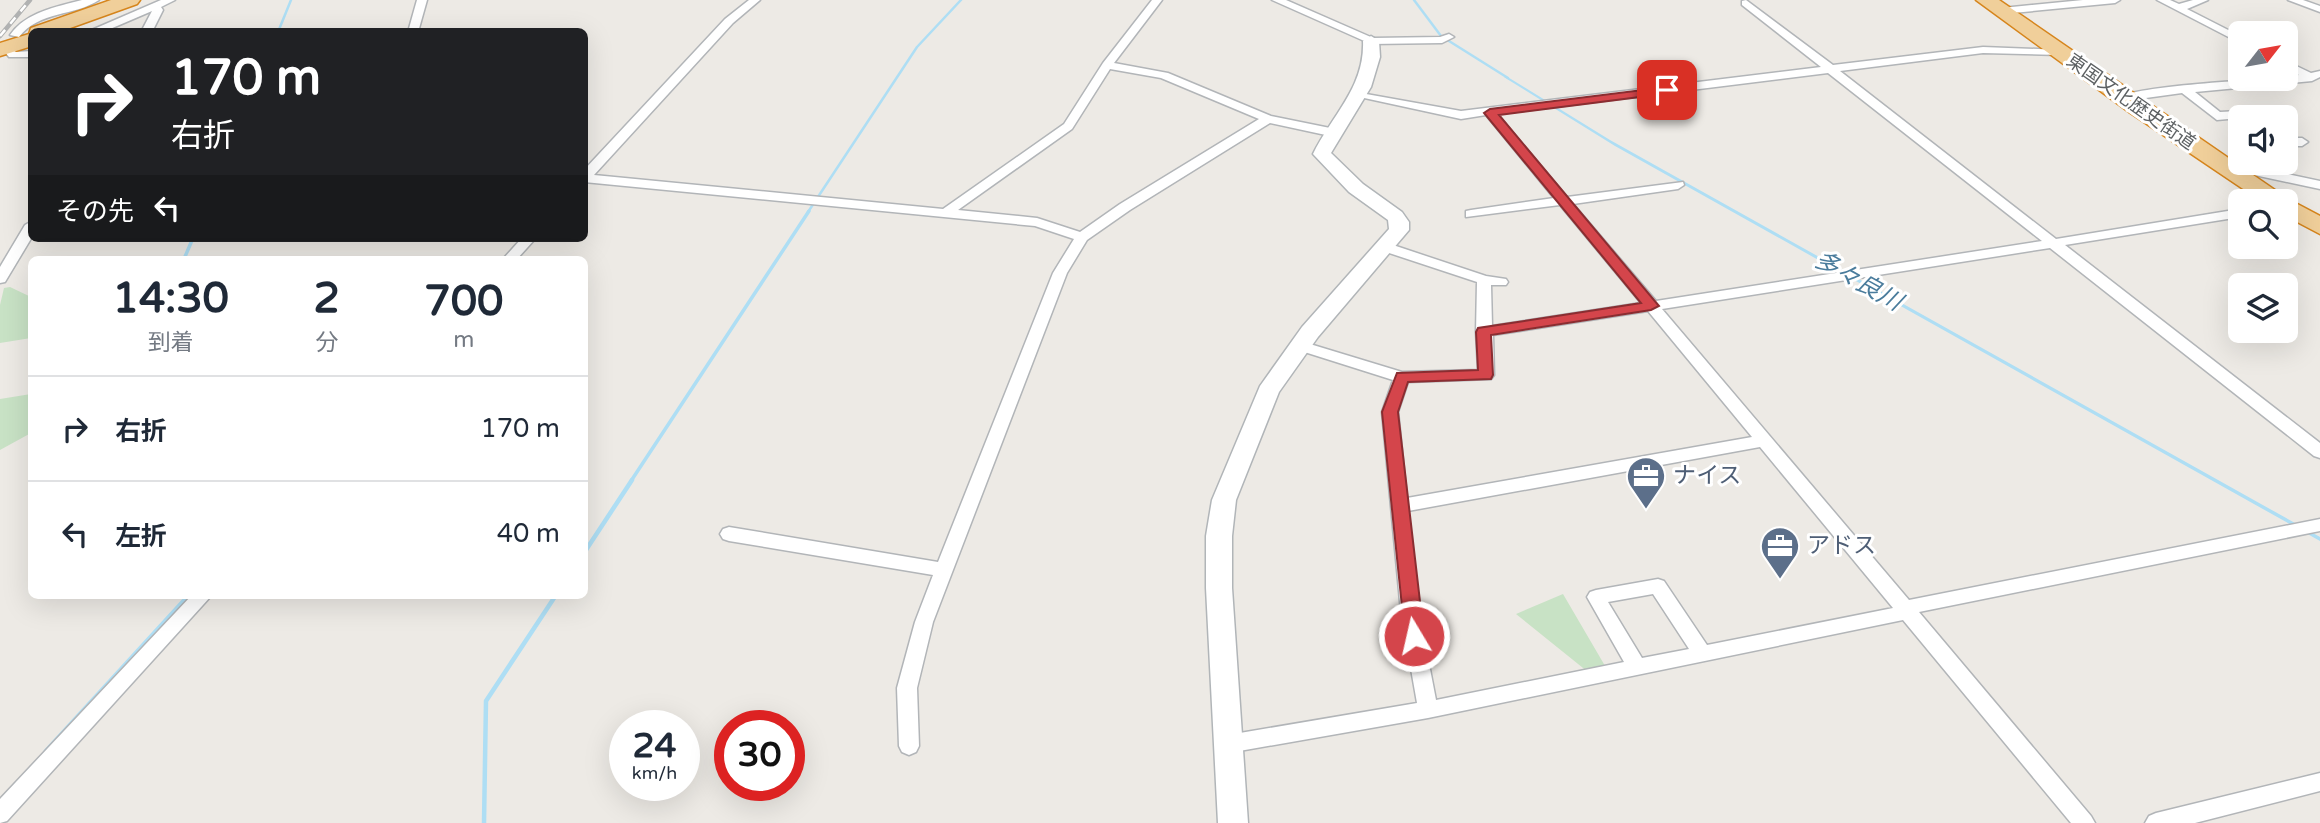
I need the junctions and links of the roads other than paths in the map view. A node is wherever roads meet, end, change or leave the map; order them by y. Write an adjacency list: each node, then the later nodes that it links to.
1 (94, 0): 25 (street)
2 (130, 0): 17 (highway)
3 (170, 0): 12 (street)
4 (422, 0): 21 (street)
5 (755, 0): 43 (street)
6 (1157, 0): 28 (street)
7 (1277, 0): 24 (street)
8 (2115, 0): 14 (street)
9 (2162, 0): 15 (street)
10 (2203, 0): 15 (street)
11 (2293, 0): 16 (street)
12 (149, 3): 18 (highway); 19 (street); 20 (street)
13 (1746, 4): 30 (street)
14 (1994, 5): 26 (highway, 東国文化歴史街道)
15 (2178, 8): 22 (street)
16 (2320, 9)
17 (50, 28)
18 (65, 28)
19 (100, 28)
20 (148, 28)
21 (414, 28)
22 (2228, 34)
23 (1449, 37): 24 (street)
24 (1371, 41): 33 (street)
25 (13, 43): 27 (street)
26 (2059, 52): 30 (street); 34 (highway, 東国文化歴史街道)
27 (28, 54)
28 (1107, 65): 37 (street); 51 (street)
29 (2298, 69): 31 (street)
30 (1831, 70): 35 (street); 58 (street)
31 (2316, 77): 32 (street)
32 (2184, 89): 34 (street); 36 (street)
33 (1359, 94): 35 (street); 38 (street)
34 (2124, 98): 41 (highway, 東国文化歴史街道)
35 (1490, 113): 49 (street)
36 (2228, 115)
37 (1268, 119): 38 (street); 56 (street)
38 (1335, 133): 59 (street)
39 (2298, 142): 40 (street)
40 (2302, 142)
41 (2218, 164): 42 (street); 48 (highway, 東国文化歴史街道)
42 (2228, 165)
43 (588, 175)
44 (2295, 175): 47 (street)
45 (588, 178): 51 (street)
46 (1678, 185): 49 (street)
47 (2320, 185)
48 (2258, 189)
49 (1563, 200): 52 (street); 64 (street)
50 (2298, 213): 54 (highway)
51 (944, 214): 56 (street)
52 (1472, 214)
53 (2228, 215): 58 (street)
54 (2320, 226)
55 (28, 232): 61 (street)
56 (1082, 237): 73 (street)
57 (525, 242): 60 (street)
58 (2052, 243): 64 (street); 69 (street)
59 (1385, 247): 62 (street); 66 (street)
60 (513, 256)
61 (0, 279)
62 (1484, 280): 63 (street); 65 (street)
63 (1501, 282)
64 (1651, 306): 65 (street); 68 (street)
65 (1483, 332): 67 (street)
66 (1300, 346): 67 (street); 79 (street)
67 (1402, 377): 70 (street)
68 (1764, 441): 70 (street); 75 (street)
69 (2320, 452)
70 (1399, 506): 78 (street)
71 (2320, 525): 75 (street)
72 (729, 534): 73 (street)
73 (945, 570): 80 (street)
74 (199, 599): 82 (street)
75 (1907, 610): 76 (street); 84 (street)
76 (1702, 654): 77 (street); 77 (street)
77 (1638, 668): 78 (street)
78 (1428, 710): 79 (street)
79 (1228, 744): 83 (street)
80 (909, 746)
81 (2320, 782): 85 (street)
82 (0, 814)
83 (1233, 823)
84 (2084, 823)
85 (2156, 823)

